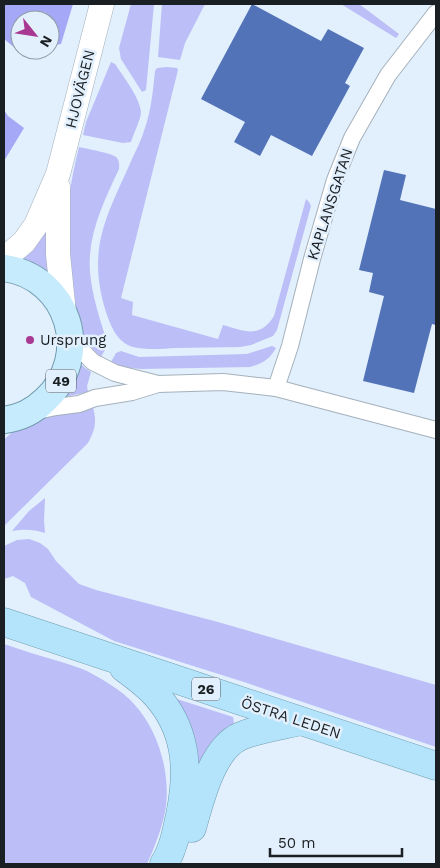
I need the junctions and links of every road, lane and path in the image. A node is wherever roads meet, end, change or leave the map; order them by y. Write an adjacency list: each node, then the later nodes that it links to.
1 (102, 4): 3 (main road, HJOVÄGEN)
2 (436, 12): 8 (street, KAPLANSGATAN)
3 (58, 174): 4 (main road, HJOVÄGEN); 6 (main road, HJOVÄGEN)
4 (4, 259)
5 (4, 268): 6 (main road)
6 (67, 321): 7 (street); 9 (main road, 49)
7 (158, 384): 8 (street); 9 (street)
8 (276, 388): 10 (street)
9 (14, 417)
10 (436, 430)
11 (4, 622): 12 (highway, ÖSTRA LEDEN / 26)
12 (111, 658): 13 (highway, ÖSTRA LEDEN / 26); 15 (highway)
13 (302, 721): 14 (highway, ÖSTRA LEDEN / 26); 16 (highway)
14 (436, 766)
15 (164, 864)
16 (177, 864)

